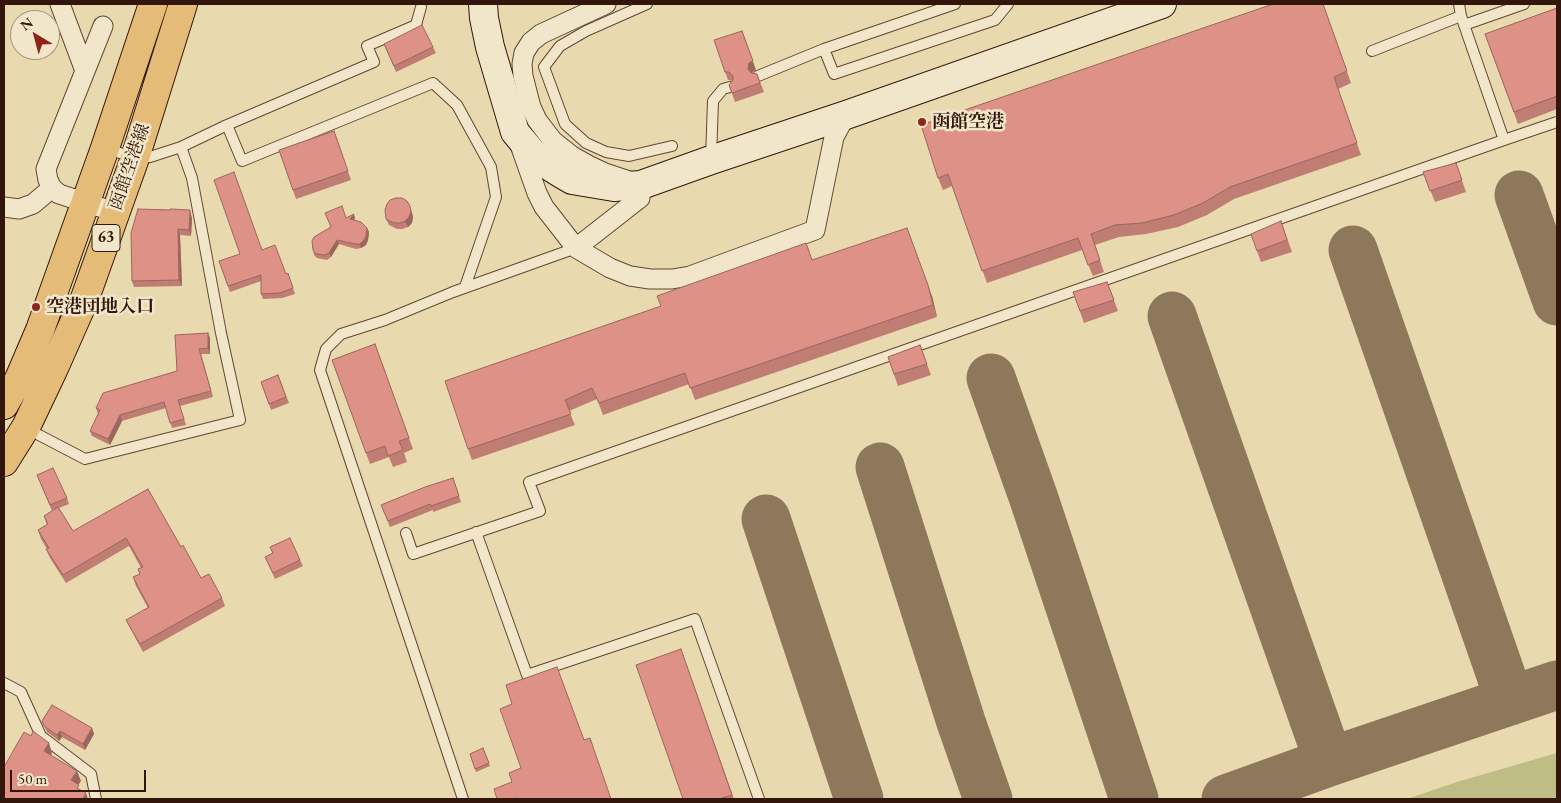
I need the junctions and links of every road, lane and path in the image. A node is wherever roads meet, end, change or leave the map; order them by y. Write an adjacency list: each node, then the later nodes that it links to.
1 (60, 4): 17 (street)
2 (153, 4): 27 (main road, 函館空港線 / 63)
3 (183, 4): 28 (main road, 函館空港線 / 63)
4 (483, 4): 23 (street)
5 (606, 4): 30 (street)
6 (647, 4): 25 (lane)
7 (955, 4): 15 (lane)
8 (1008, 4): 15 (lane)
9 (1162, 4): 20 (street)
10 (1459, 4): 13 (lane)
11 (1524, 4): 13 (lane)
12 (421, 7): 22 (lane)
13 (1462, 21): 16 (lane); 24 (lane)
14 (103, 26): 17 (street)
15 (824, 49): 18 (lane)
16 (1372, 51)
17 (85, 71): 31 (street)
18 (758, 76)
19 (730, 86): 29 (lane)
20 (846, 115): 29 (street); 35 (street)
21 (1557, 122): 24 (lane)
22 (227, 125): 26 (lane); 36 (lane)
23 (515, 132): 30 (street); 35 (street)
24 (1504, 140): 40 (lane)
25 (672, 146)
26 (180, 147): 28 (lane); 38 (lane)
27 (106, 148): 28 (lane); 32 (main road, 函館空港線 / 63)
28 (135, 158): 34 (main road, 函館空港線 / 63)
29 (711, 160): 30 (street)
30 (641, 185): 35 (street)
31 (52, 188): 32 (street); 33 (street)
32 (86, 204): 34 (street); 37 (main road, 函館空港線 / 63)
33 (4, 207)
34 (115, 212): 39 (main road, 函館空港線 / 63)
35 (576, 248): 36 (lane)
36 (465, 287): 44 (lane)
37 (4, 405)
38 (39, 435)
39 (4, 462)
40 (476, 532): 41 (lane); 45 (lane)
41 (406, 533)
42 (4, 684): 43 (lane)
43 (96, 799)
44 (464, 799)
45 (759, 799)

